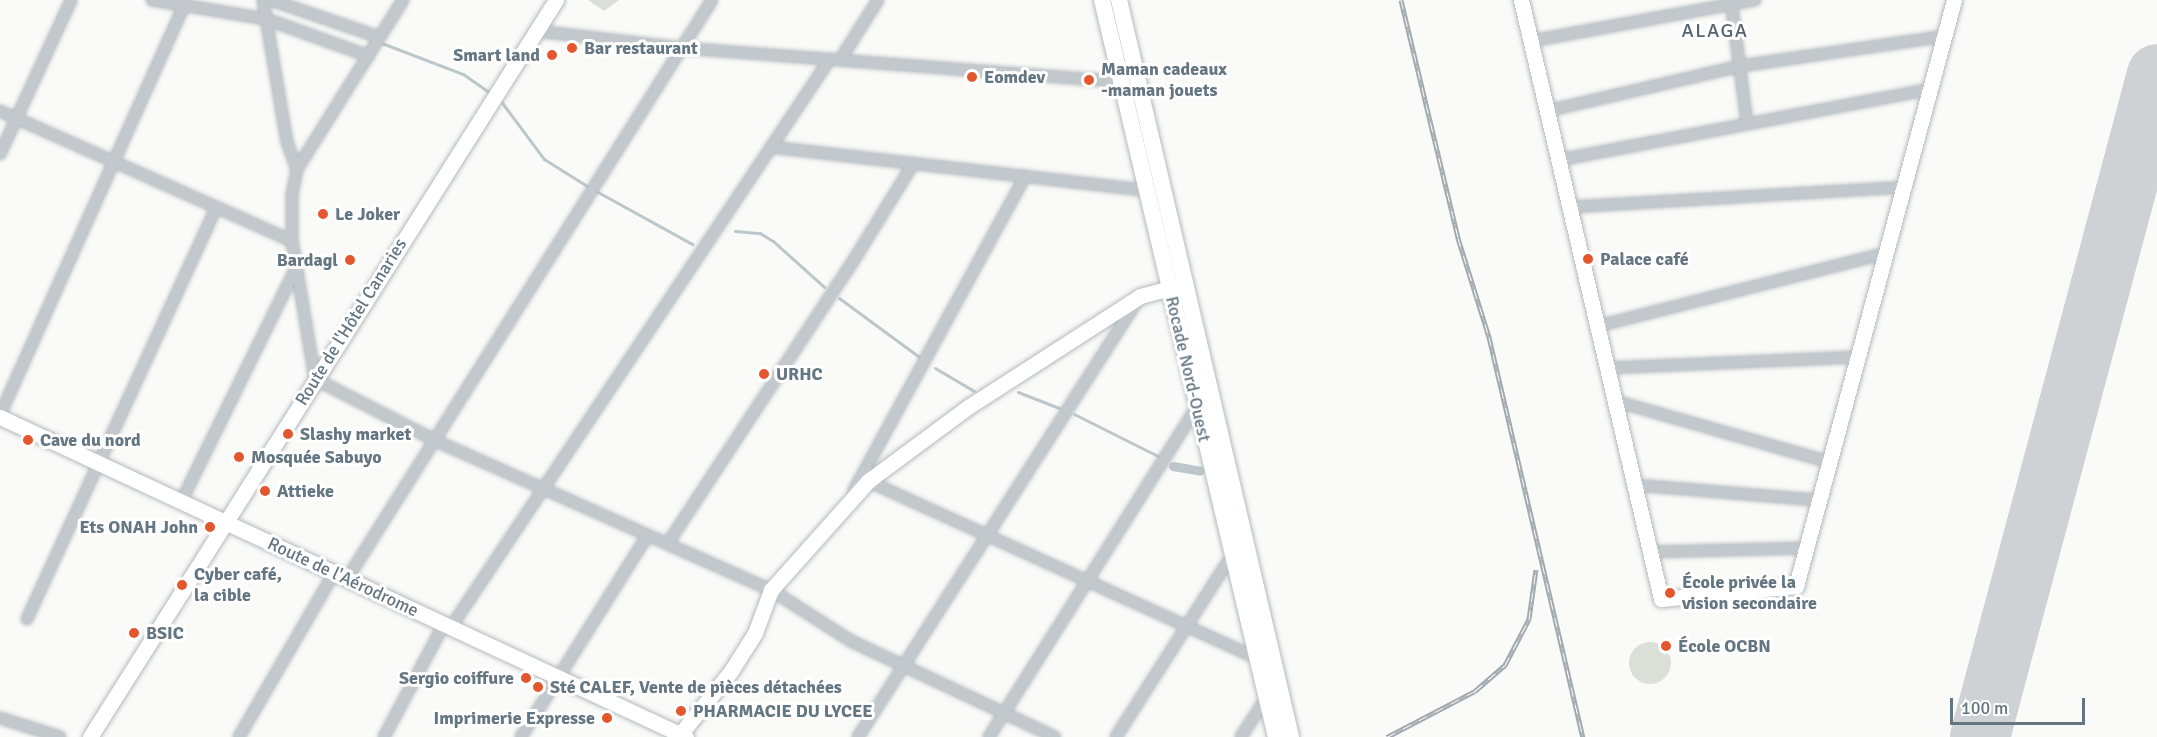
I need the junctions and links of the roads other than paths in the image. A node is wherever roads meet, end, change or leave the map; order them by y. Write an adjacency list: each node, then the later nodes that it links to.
1 (71, 0): 29 (street)
2 (152, 0): 15 (street)
3 (262, 0): 16 (street)
4 (271, 0): 19 (street)
5 (403, 0): 19 (street)
6 (556, 0): 17 (street, Route de l'Hôtel Canaries)
7 (712, 0): 21 (street)
8 (878, 0): 23 (street)
9 (1102, 0): 25 (main road, Rocade Nord-Ouest)
10 (1119, 0): 45 (main road, Rocade Nord-Ouest)
11 (1521, 0): 20 (street)
12 (1755, 0): 14 (street)
13 (1954, 0): 18 (street)
14 (1732, 2): 20 (street); 24 (street)
15 (183, 6): 16 (street); 34 (street)
16 (266, 19): 22 (street); 36 (street)
17 (537, 31): 21 (street); 50 (street, Route de l'Hôtel Canaries)
18 (1945, 36): 24 (street); 26 (street)
19 (379, 37): 22 (street)
20 (1531, 41): 28 (street)
21 (682, 48): 23 (street); 54 (street)
22 (369, 56): 36 (street)
23 (835, 59): 25 (street); 31 (street)
24 (1740, 66): 28 (street); 30 (street)
25 (1120, 82): 39 (main road, Rocade Nord-Ouest)
26 (1930, 88): 30 (street); 38 (street)
27 (0, 111): 29 (street)
28 (1547, 111): 33 (street)
29 (17, 119): 32 (street); 34 (street)
30 (1747, 123): 33 (street)
31 (771, 147): 35 (street); 59 (street)
32 (0, 154)
33 (1559, 159): 40 (street)
34 (113, 162): 41 (street); 53 (street)
35 (913, 164): 37 (street); 66 (street)
36 (297, 169): 42 (street)
37 (1024, 176): 39 (street); 60 (street)
38 (1904, 187): 40 (street); 43 (street)
39 (1145, 190): 45 (main road, Rocade Nord-Ouest)
40 (1570, 207): 47 (street)
41 (216, 209): 42 (street); 56 (street)
42 (292, 241): 44 (street)
43 (1886, 253): 47 (street); 48 (street)
44 (296, 268): 50 (street); 62 (street)
45 (1177, 286): 46 (street); 52 (main road, Rocade Nord-Ouest); 94 (main road, Rocade Nord-Ouest)
46 (1140, 296): 57 (street); 64 (street)
47 (1598, 326): 49 (street)
48 (1858, 357): 49 (street); 55 (street)
49 (1607, 368): 51 (street)
50 (315, 379): 54 (street); 63 (street, Route de l'Hôtel Canaries)
51 (1615, 401): 55 (street); 58 (street)
52 (1197, 407): 69 (main road, Rocade Nord-Ouest); 71 (street)
53 (0, 416): 56 (street, Route de l'Aérodrome)
54 (434, 440): 59 (street); 70 (street)
55 (1829, 462): 61 (street)
56 (99, 464): 62 (street, Route de l'Aérodrome); 73 (street)
57 (868, 481): 60 (street); 64 (street)
58 (1635, 485): 61 (street); 68 (street)
59 (544, 487): 65 (street); 75 (street)
60 (849, 498): 72 (street)
61 (1819, 500): 67 (street)
62 (181, 502): 63 (street, Route de l'Aérodrome)
63 (226, 523): 70 (street, Route de l'Aérodrome); 84 (street, Route de l'Hôtel Canaries)
64 (988, 533): 71 (street); 77 (street)
65 (647, 536): 66 (street); 78 (street)
66 (668, 543): 72 (street)
67 (1806, 548): 68 (street); 68 (street)
68 (1650, 552)
69 (1232, 555): 74 (street); 76 (main road, Rocade Nord-Ouest)
70 (341, 576): 75 (street, Route de l'Aérodrome); 85 (street)
71 (1088, 579): 74 (street); 80 (street)
72 (771, 590): 77 (street); 82 (street)
73 (27, 619)
74 (1187, 625): 76 (street); 91 (street)
75 (447, 626): 78 (street, Route de l'Aérodrome); 86 (street)
76 (1256, 658): 79 (main road, Rocade Nord-Ouest)
77 (904, 667): 80 (street); 88 (street)
78 (558, 677): 82 (street, Route de l'Aérodrome); 87 (street)
79 (1266, 698): 92 (street); 93 (main road, Rocade Nord-Ouest)
80 (1005, 712): 89 (street); 90 (street)
81 (0, 718): 83 (street)
82 (682, 736)
83 (60, 737)
84 (90, 737)
85 (238, 737)
86 (384, 737)
87 (521, 737)
88 (858, 737)
89 (989, 737)
90 (1055, 737)
91 (1116, 737)
92 (1241, 737)
93 (1276, 737)
94 (1291, 737)

